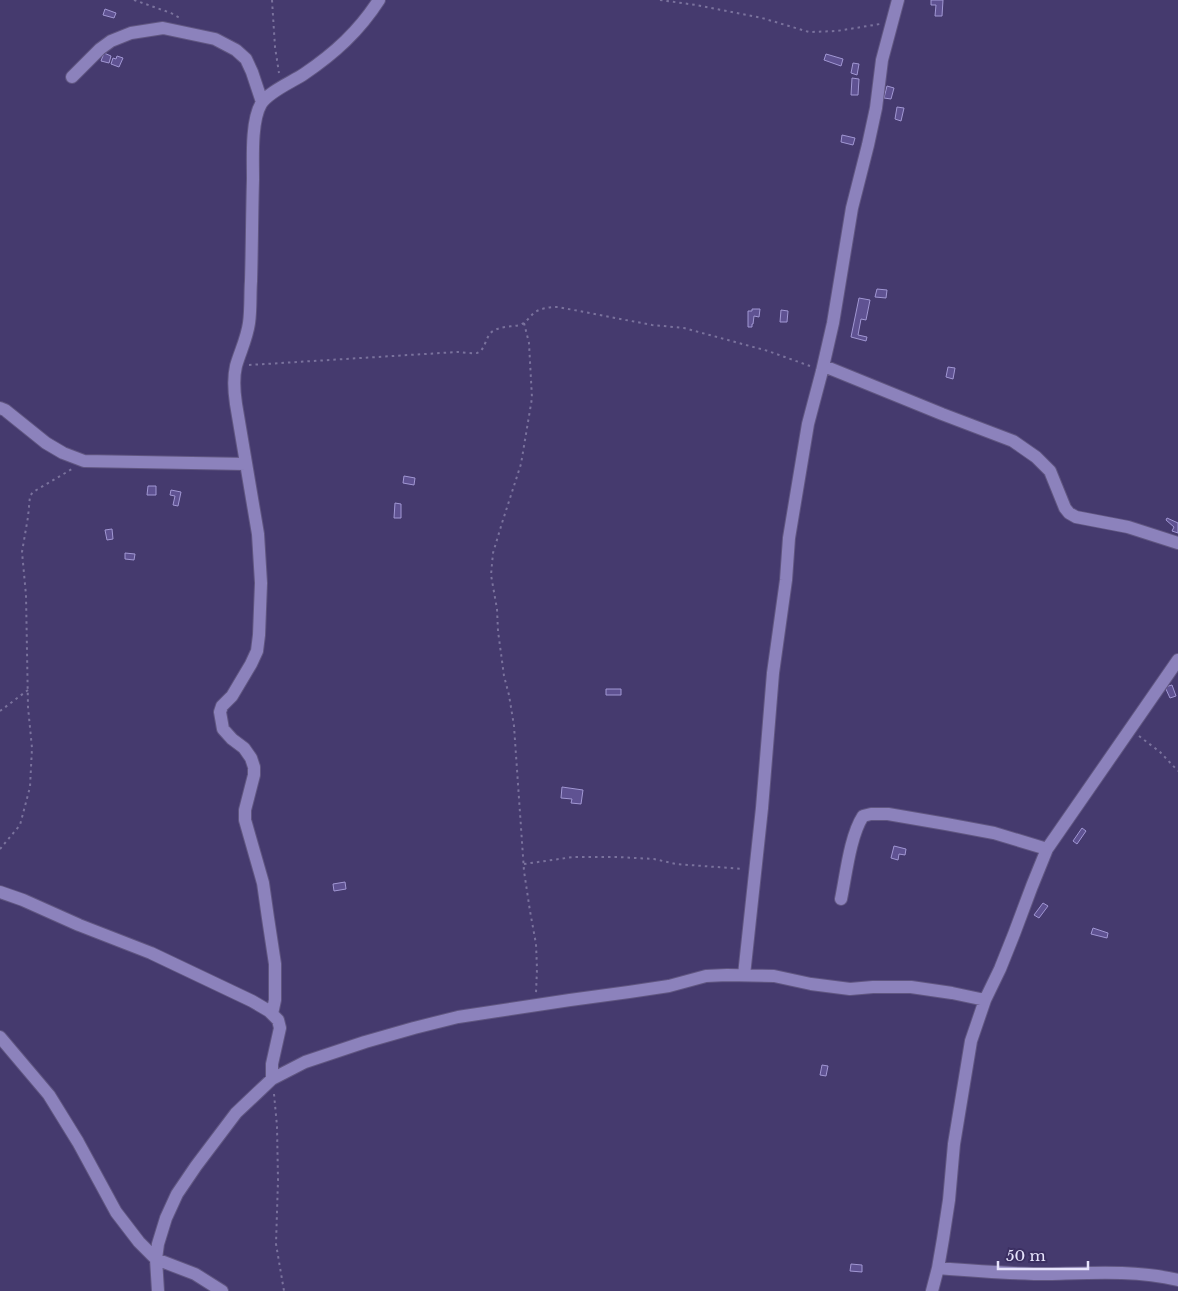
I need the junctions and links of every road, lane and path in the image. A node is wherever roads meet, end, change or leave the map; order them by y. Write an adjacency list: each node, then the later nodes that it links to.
1 (134, 0): 6 (path)
2 (272, 0): 9 (path)
3 (379, 0): 9 (street)
4 (660, 0): 7 (path)
5 (898, 0): 7 (street)
6 (187, 22)
7 (892, 22): 13 (street)
8 (72, 77): 10 (street)
9 (281, 88): 10 (street)
10 (262, 102): 12 (street)
11 (524, 323): 12 (path); 13 (path); 25 (path)
12 (237, 365): 16 (street)
13 (823, 368): 17 (street); 26 (street)
14 (0, 408): 15 (street)
15 (84, 461): 16 (street); 19 (path)
16 (246, 464): 32 (street)
17 (1178, 543)
18 (1178, 660): 21 (street)
19 (28, 690): 20 (path); 24 (path)
20 (0, 711)
21 (1131, 729): 22 (path); 23 (street)
22 (1178, 771)
23 (1047, 849): 28 (street); 30 (street)
24 (0, 850)
25 (524, 864): 26 (path); 31 (path)
26 (756, 870): 29 (street)
27 (0, 892): 32 (street)
28 (841, 900)
29 (744, 975): 30 (street); 31 (street)
30 (985, 1000): 36 (street)
31 (537, 1005): 34 (street)
32 (272, 1014): 34 (street)
33 (0, 1038): 35 (street)
34 (272, 1079): 35 (street); 40 (path)
35 (156, 1259): 38 (street); 39 (street)
36 (938, 1268): 37 (street); 41 (street)
37 (1178, 1280)
38 (158, 1291)
39 (222, 1291)
40 (284, 1291)
41 (932, 1291)

